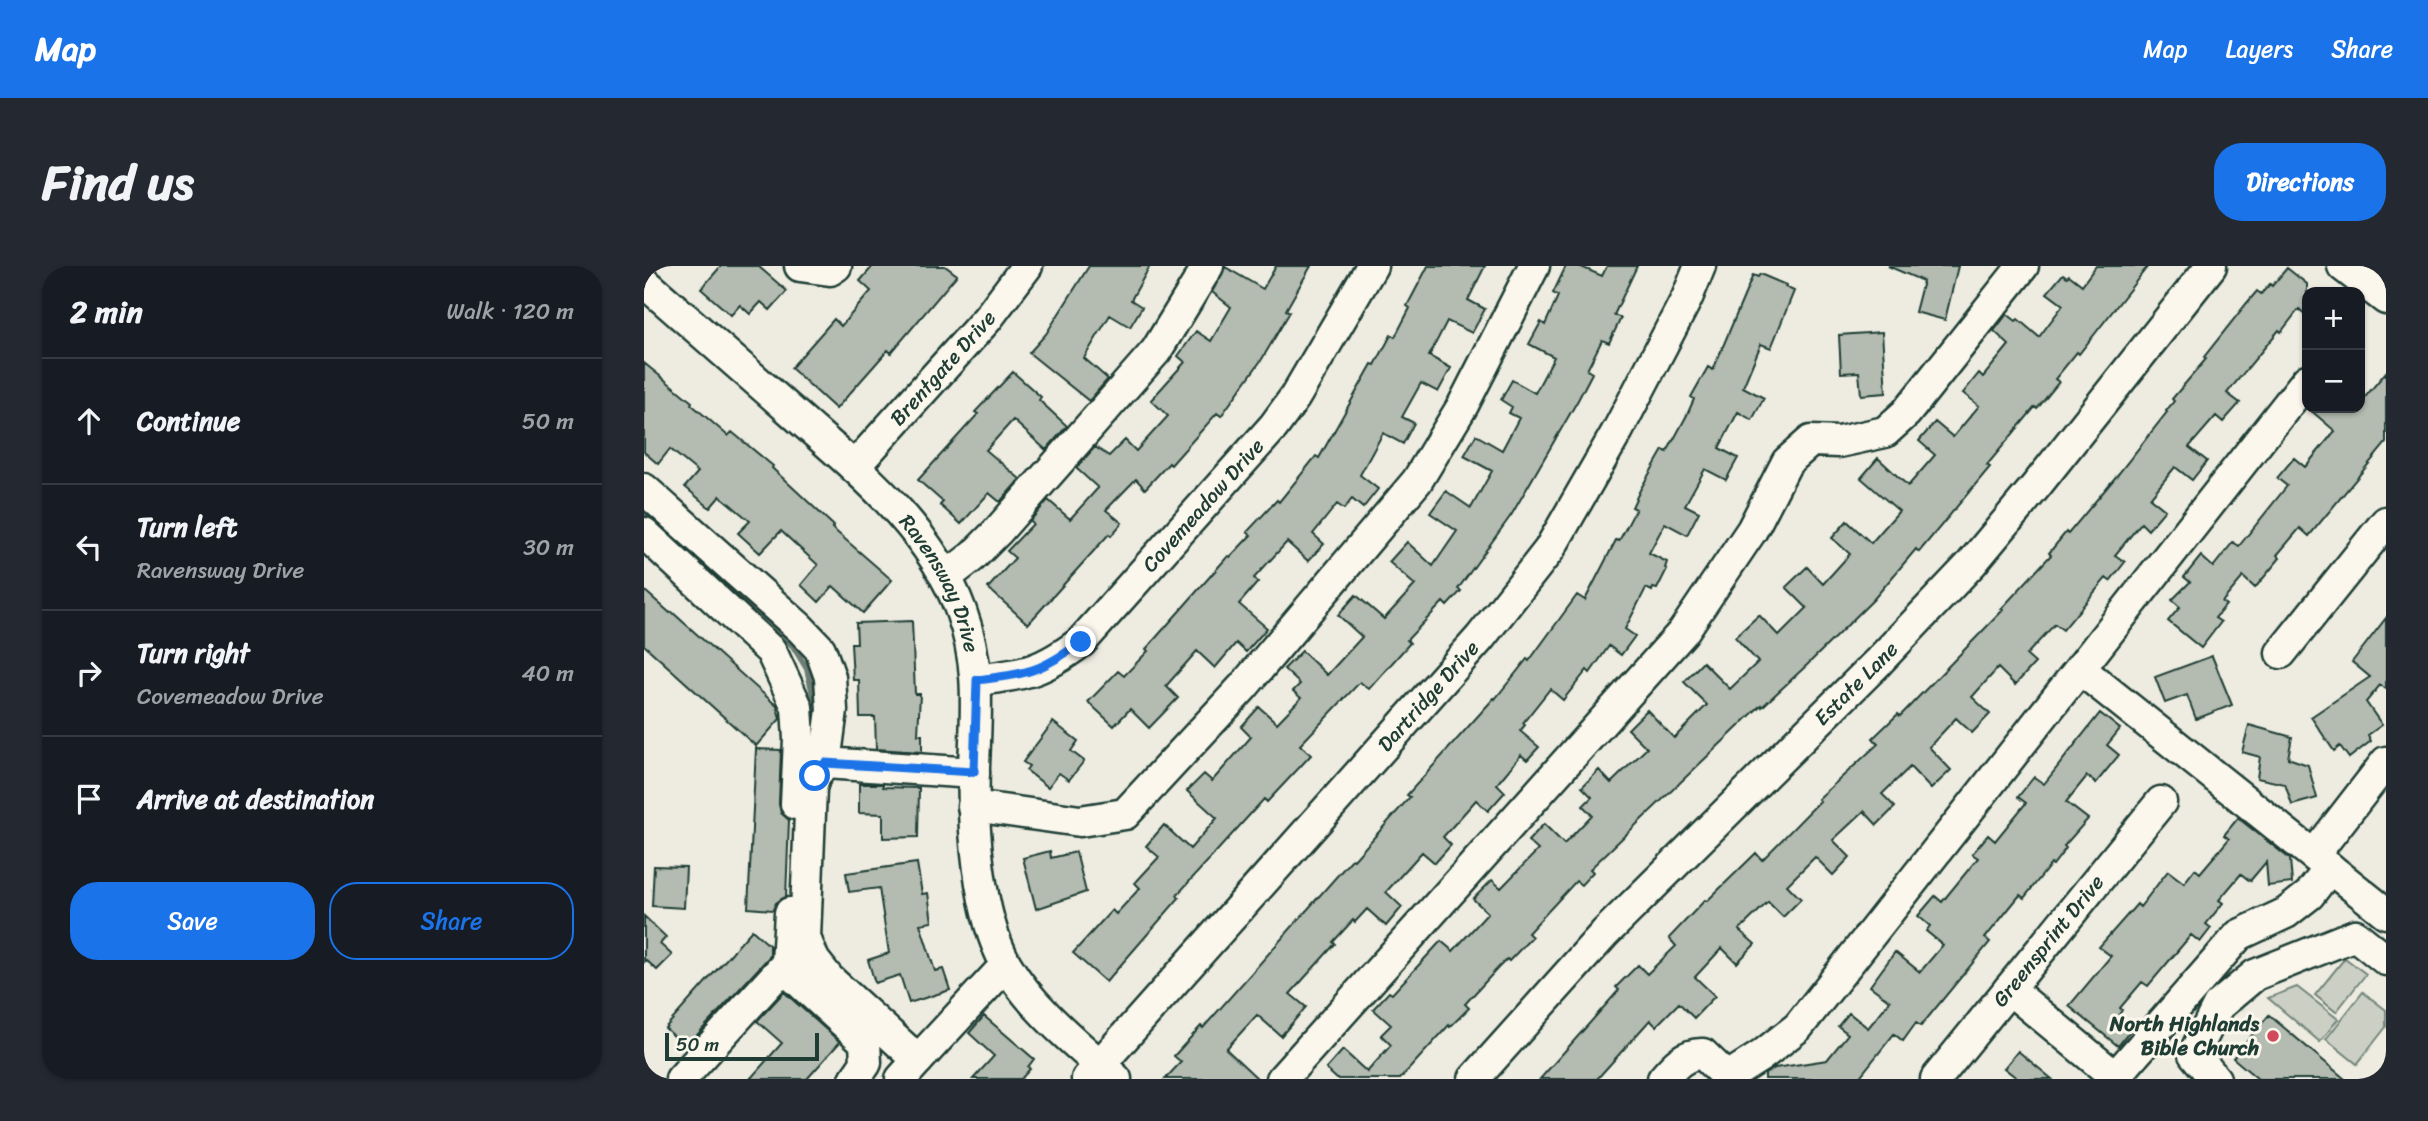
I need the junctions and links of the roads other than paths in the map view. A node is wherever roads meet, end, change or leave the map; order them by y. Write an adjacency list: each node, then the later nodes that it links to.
1 (651, 266): 12 (street)
2 (800, 266): 3 (street)
3 (836, 266)
4 (1027, 266): 16 (street, Brentgate Drive)
5 (1208, 266): 20 (street)
6 (1372, 266): 23 (street, Covemeadow Drive)
7 (1534, 266): 28 (street)
8 (1700, 266): 36 (street, Dartridge Drive)
9 (2023, 266): 41 (street)
10 (2211, 266): 42 (street, Estate Lane)
11 (2343, 266): 14 (street)
12 (644, 274)
13 (644, 282): 16 (street, Ravensway Drive)
14 (2377, 296)
15 (2302, 386): 22 (street)
16 (854, 467): 20 (street, Ravensway Drive)
17 (644, 489): 25 (street)
18 (2386, 522): 21 (street)
19 (644, 533): 32 (street)
20 (946, 577): 23 (street, Ravensway Drive)
21 (2281, 653)
22 (2080, 668): 29 (street); 37 (street)
23 (977, 680): 26 (street, Ravensway Drive)
24 (2386, 762): 29 (street)
25 (825, 763): 26 (street); 35 (street)
26 (974, 772): 28 (street, Ravensway Drive)
27 (2161, 802): 34 (street, Greensprint Drive)
28 (974, 806): 33 (street, Ravensway Drive)
29 (2322, 862): 30 (street); 38 (street)
30 (2386, 913)
31 (2386, 960): 45 (street)
32 (787, 963): 39 (street); 40 (street)
33 (1006, 965): 35 (street); 36 (street, Ravensway Drive)
34 (2009, 989): 38 (street); 44 (street, Greensprint Drive)
35 (910, 1070)
36 (1101, 1074)
37 (1729, 1078): 43 (street)
38 (2117, 1078)
39 (681, 1079)
40 (855, 1079)
41 (1282, 1079)
42 (1474, 1079)
43 (1663, 1079)
44 (1936, 1079)
45 (2215, 1079)

